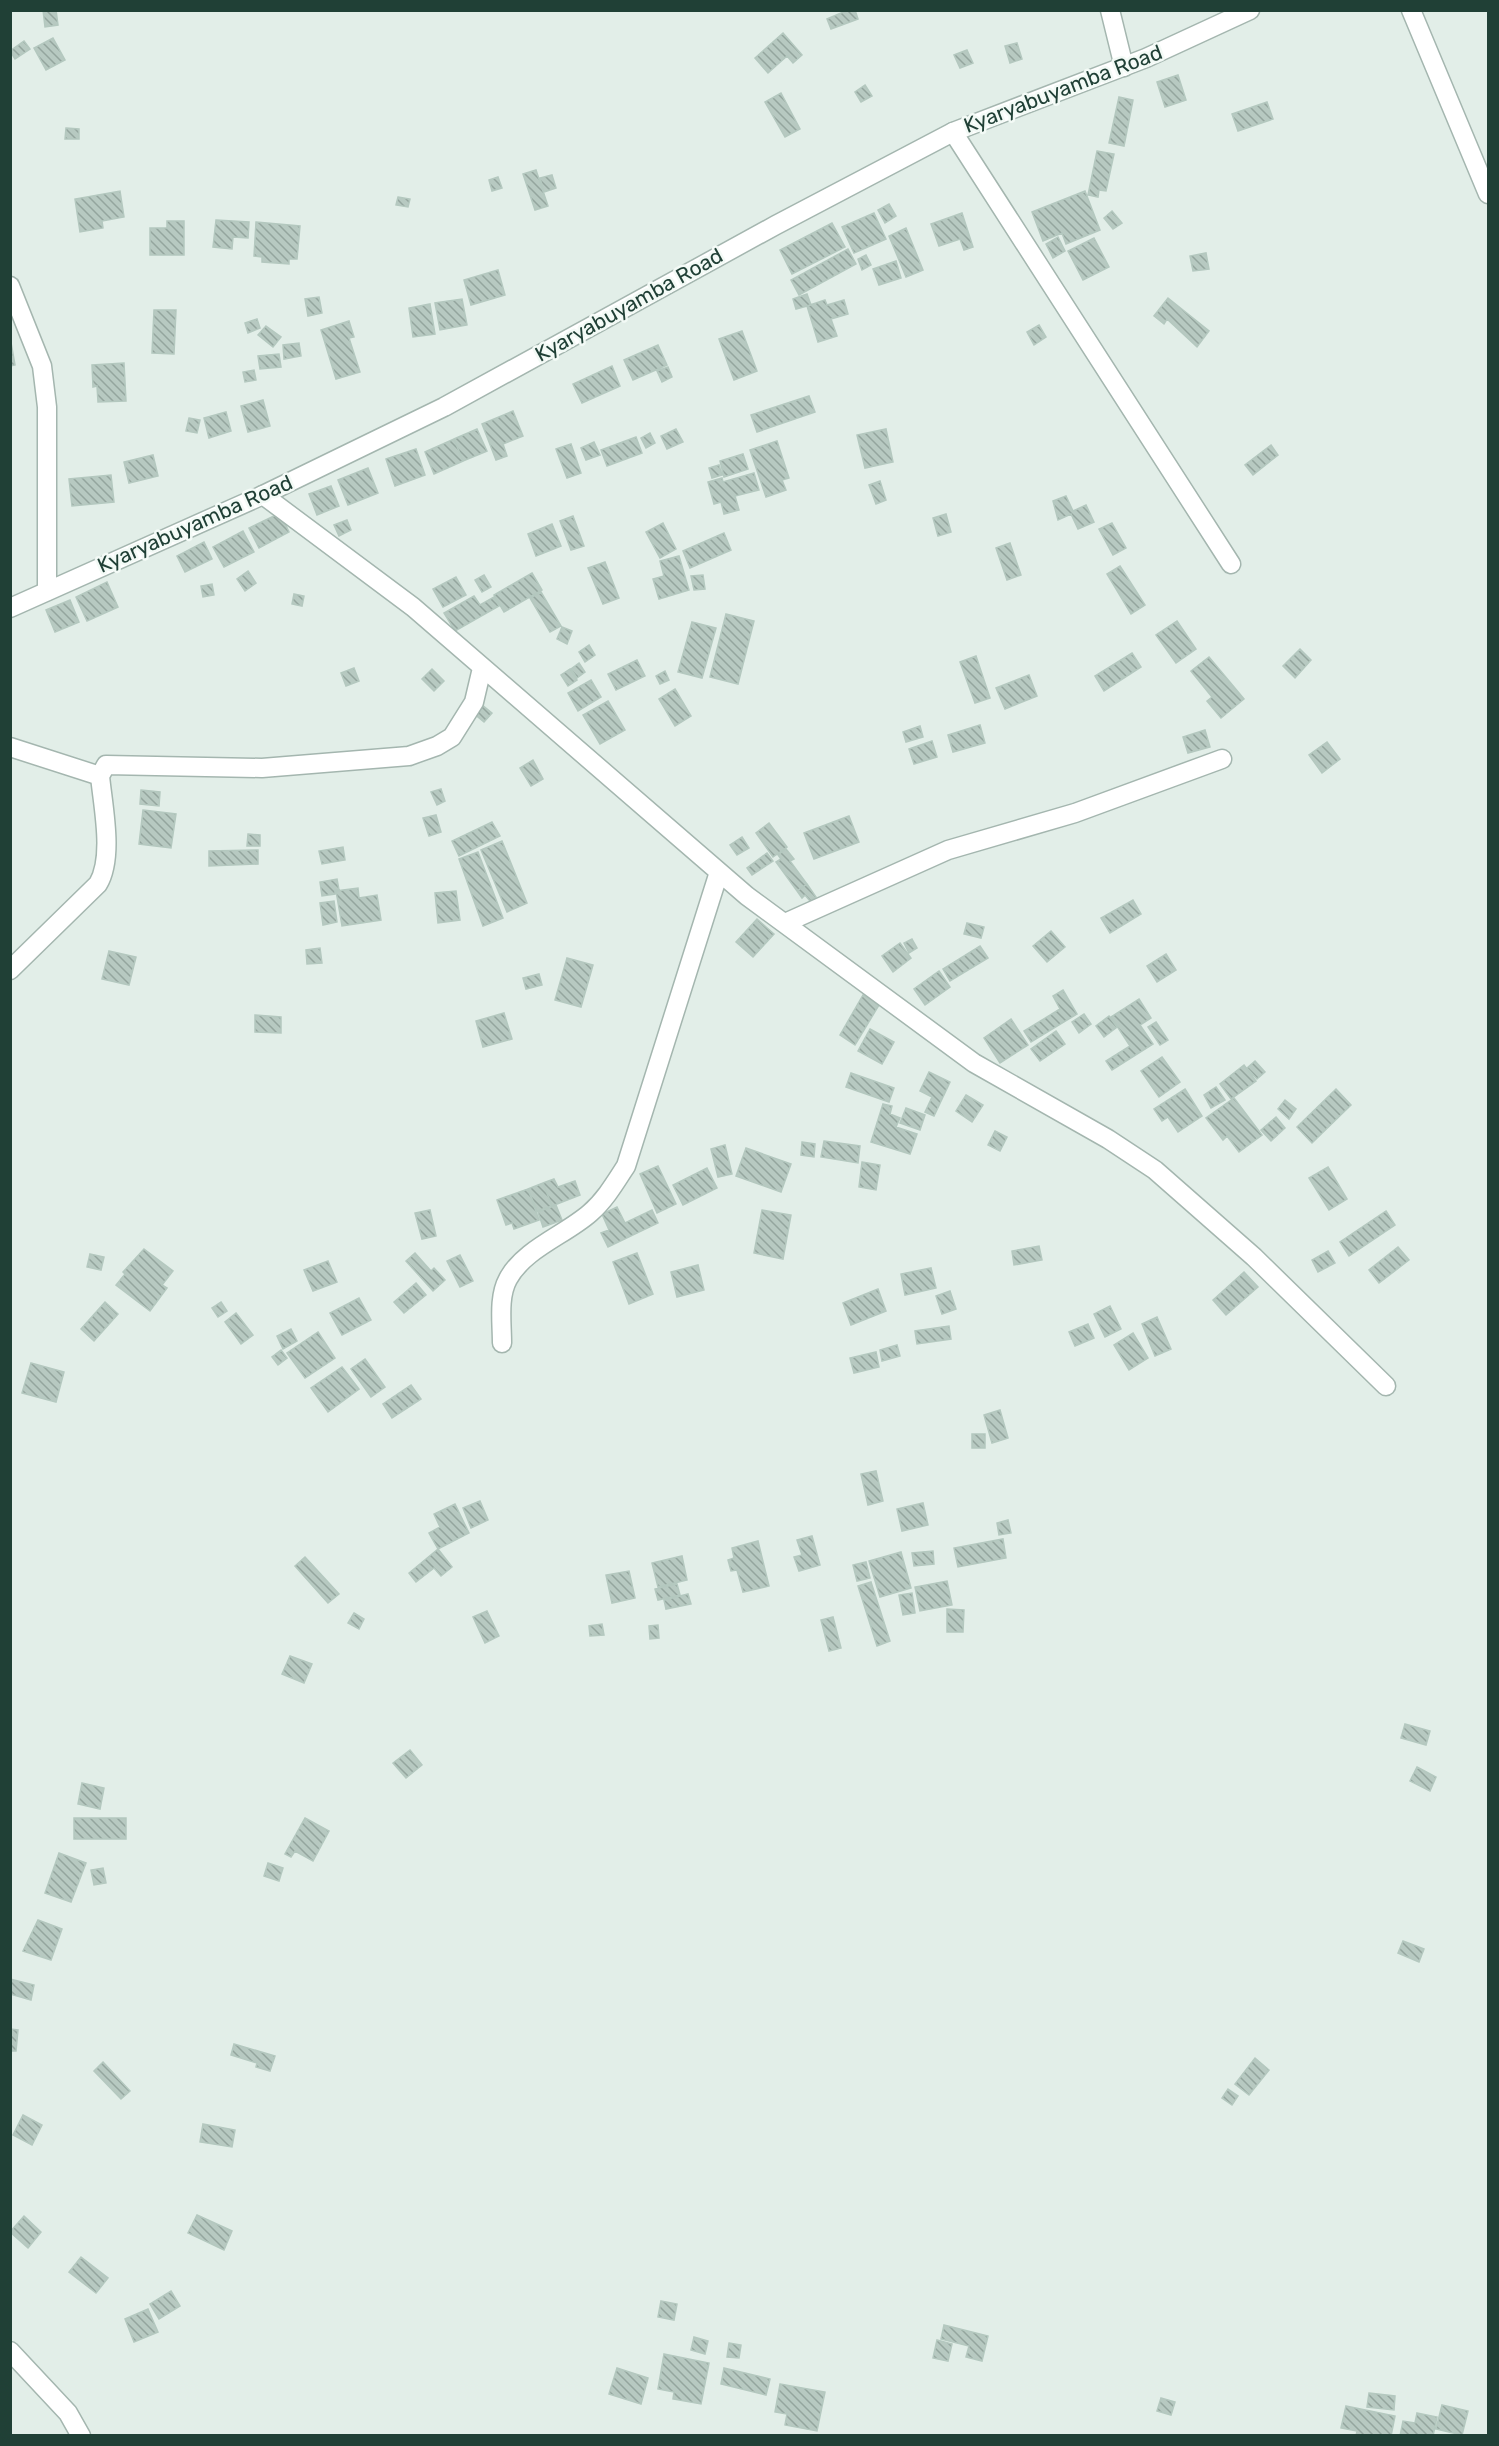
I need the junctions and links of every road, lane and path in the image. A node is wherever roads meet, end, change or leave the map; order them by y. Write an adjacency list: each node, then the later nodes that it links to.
1 (1110, 10): 4 (street)
2 (1250, 10): 4 (street, Kyaryabuyamba Road)
3 (1412, 10): 6 (street)
4 (1124, 67): 5 (street, Kyaryabuyamba Road)
5 (954, 132): 8 (street, Kyaryabuyamba Road); 9 (street)
6 (1488, 194)
7 (10, 286): 10 (street)
8 (263, 495): 10 (street, Kyaryabuyamba Road); 12 (street)
9 (1231, 564)
10 (47, 591): 11 (street, Kyaryabuyamba Road)
11 (10, 608)
12 (482, 668): 15 (street); 16 (street)
13 (10, 747): 15 (street)
14 (1222, 759): 17 (street)
15 (100, 776): 18 (street)
16 (719, 872): 17 (street); 19 (street)
17 (785, 923): 20 (street)
18 (10, 970)
19 (502, 1342)
20 (1386, 1386)
21 (10, 2351): 22 (street)
22 (81, 2436)

